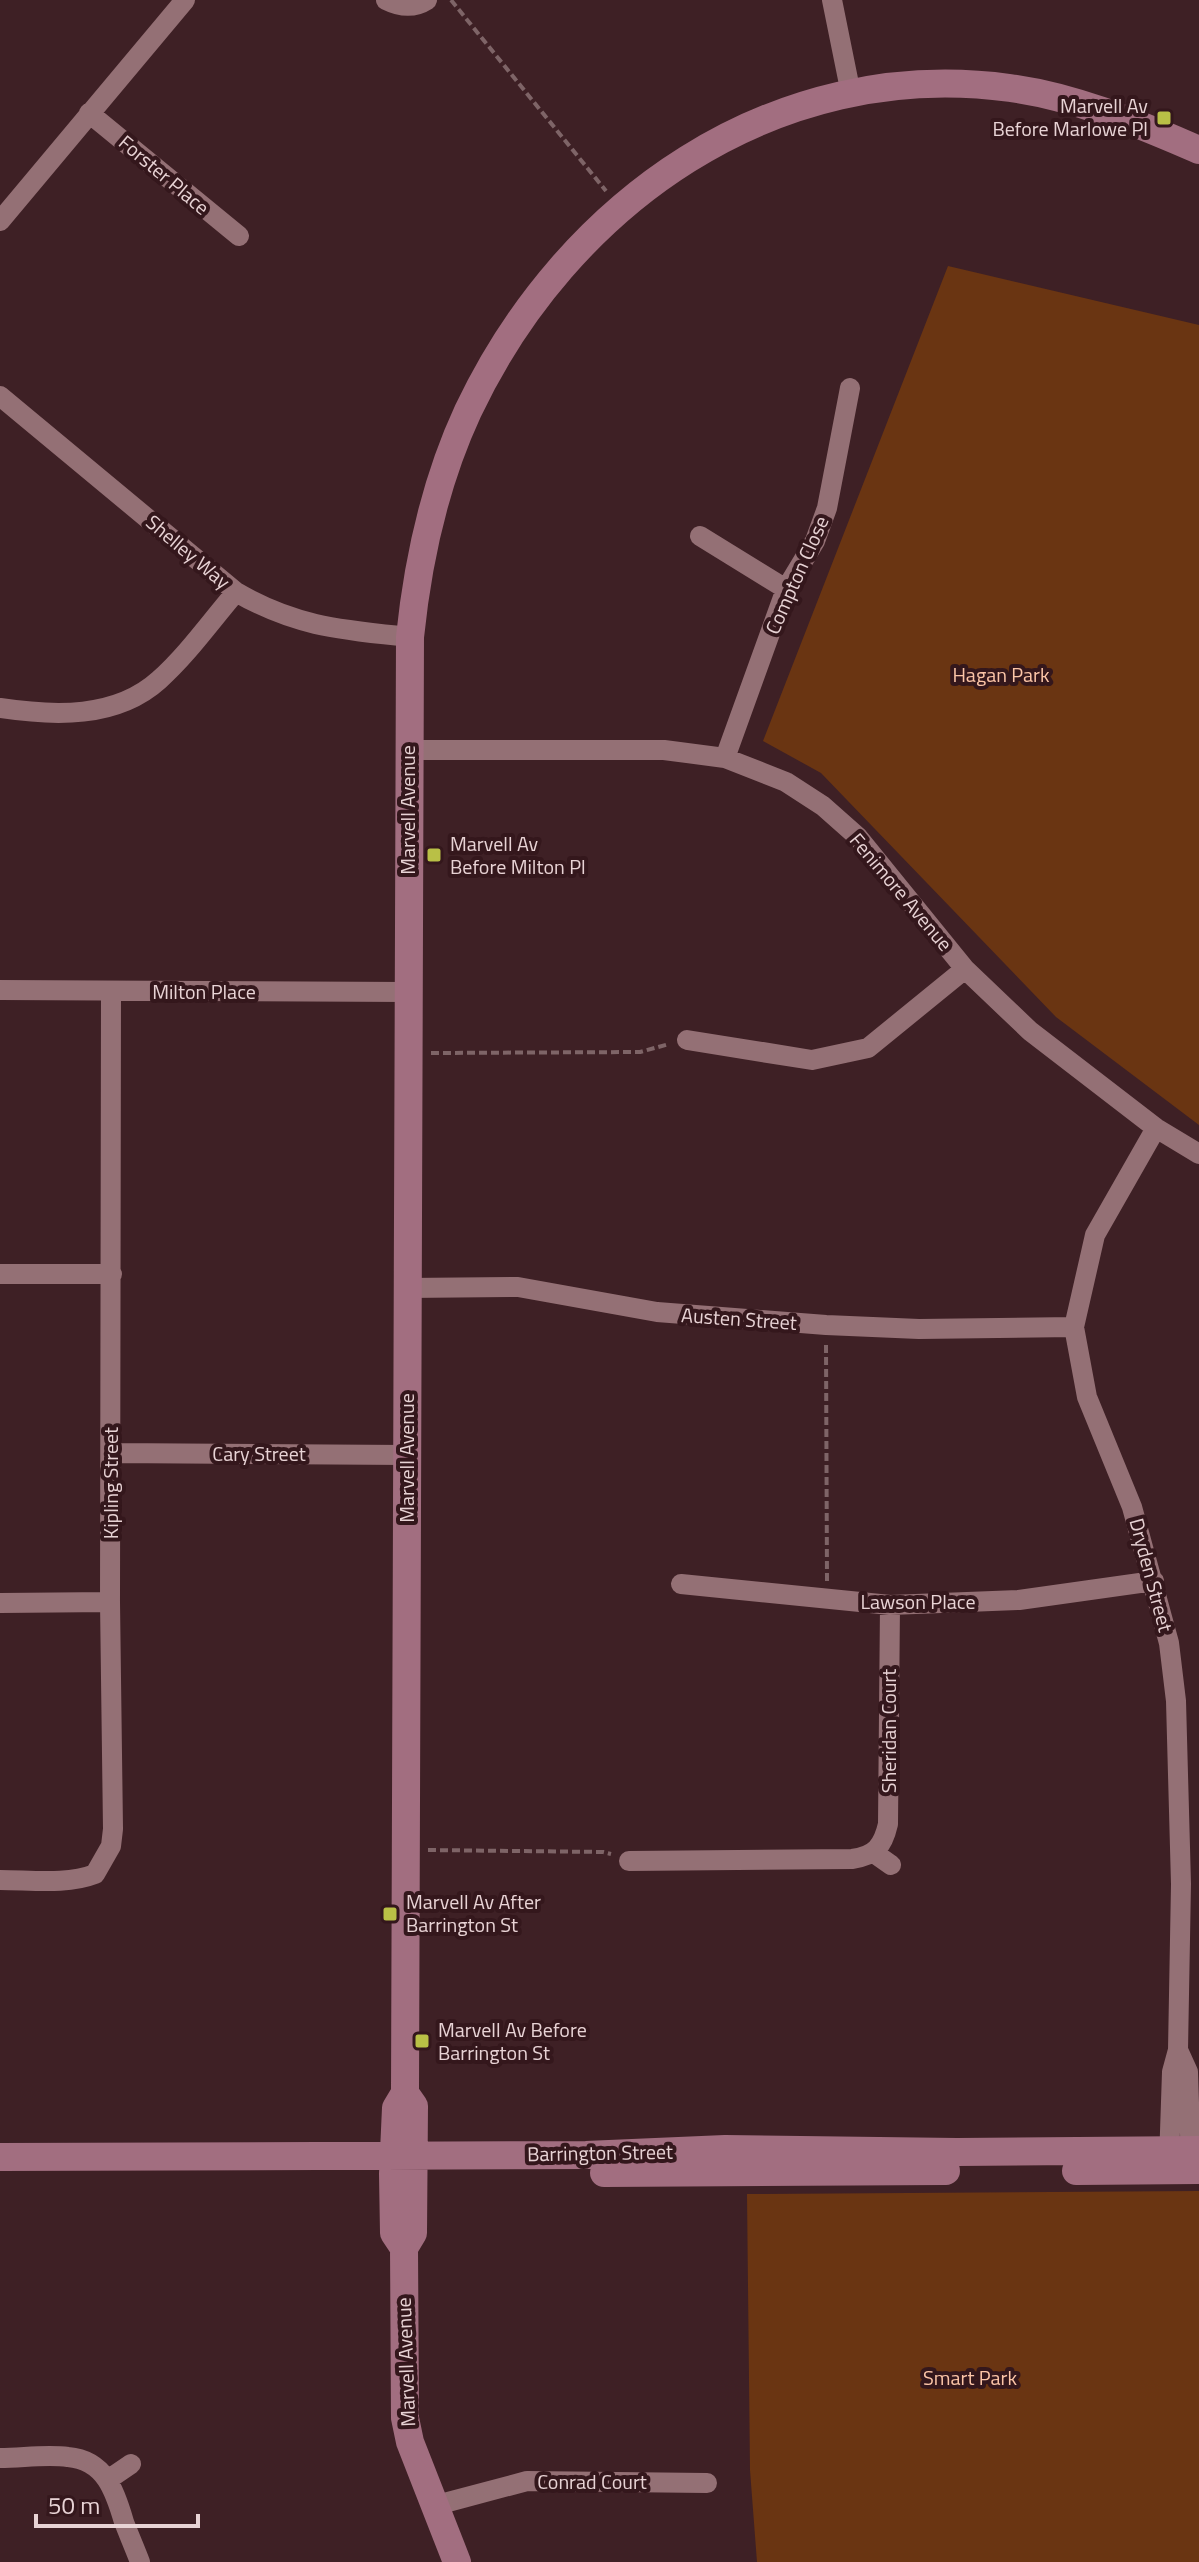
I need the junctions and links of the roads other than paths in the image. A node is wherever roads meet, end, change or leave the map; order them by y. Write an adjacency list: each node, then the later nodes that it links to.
1 (185, 0): 6 (street)
2 (386, 0): 3 (street)
3 (427, 0)
4 (832, 0): 5 (street)
5 (851, 94): 7 (street, Marvell Avenue); 15 (street, Marvell Avenue)
6 (89, 113): 8 (street); 9 (street, Forster Place)
7 (1199, 150)
8 (0, 221)
9 (239, 236)
10 (850, 388): 13 (street, Compton Close)
11 (0, 396): 14 (street, Shelley Way)
12 (700, 536): 13 (street)
13 (786, 589): 18 (street, Compton Close)
14 (236, 592): 15 (street, Shelley Way); 16 (street)
15 (410, 637): 17 (street, Marvell Avenue)
16 (0, 708)
17 (408, 750): 18 (street, Fenimore Avenue); 22 (street, Marvell Avenue)
18 (725, 758): 19 (street, Fenimore Avenue)
19 (965, 969): 23 (street); 24 (street, Fenimore Avenue)
20 (0, 990): 21 (street, Milton Place)
21 (111, 992): 22 (street, Milton Place); 27 (street, Kipling Street)
22 (408, 992): 28 (street, Marvell Avenue)
23 (687, 1040)
24 (1156, 1128): 25 (street, Fenimore Avenue); 29 (street, Dryden Street)
25 (1199, 1154)
26 (0, 1274): 27 (street)
27 (112, 1274): 30 (street, Kipling Street)
28 (407, 1288): 29 (street, Austen Street); 31 (street, Marvell Avenue)
29 (1074, 1327): 32 (street, Dryden Street)
30 (111, 1453): 31 (street, Cary Street); 34 (street, Kipling Street)
31 (407, 1455): 42 (street, Marvell Avenue)
32 (1154, 1581): 36 (street, Lawson Place); 39 (street, Dryden Street)
33 (681, 1584): 36 (street, Lawson Place)
34 (110, 1602): 35 (street); 38 (street, Kipling Street)
35 (0, 1603)
36 (890, 1605): 37 (street, Sheridan Court)
37 (629, 1861)
38 (0, 1880)
39 (1190, 1884): 41 (street, Dryden Street)
40 (0, 2157): 42 (street, Barrington Street)
41 (1186, 2160): 42 (street, Barrington Street)
42 (404, 2165): 43 (street, Barrington Street); 48 (street, Marvell Avenue)
43 (0, 2175)
44 (0, 2458): 46 (street)
45 (131, 2464): 46 (street)
46 (109, 2479): 49 (street)
47 (707, 2483): 48 (street, Conrad Court)
48 (433, 2506): 50 (street, Marvell Avenue)
49 (140, 2562)
50 (457, 2562)

